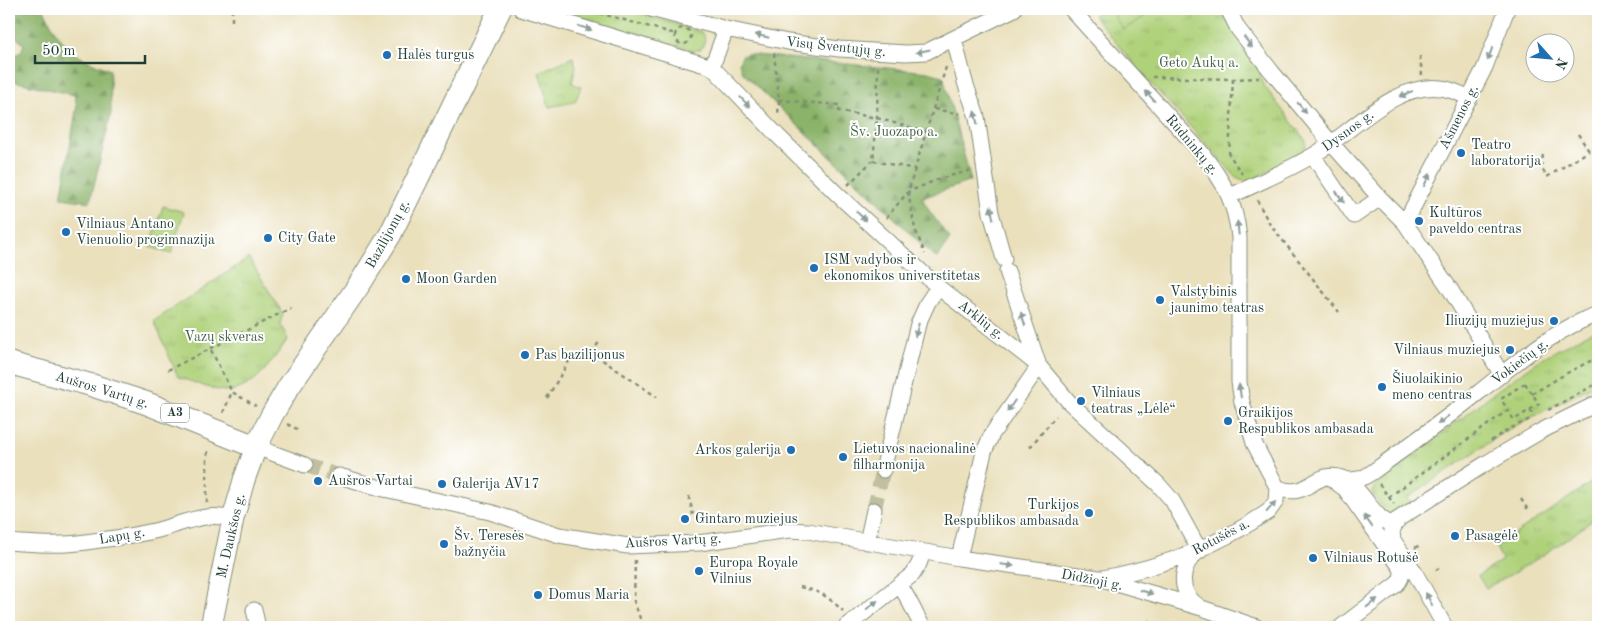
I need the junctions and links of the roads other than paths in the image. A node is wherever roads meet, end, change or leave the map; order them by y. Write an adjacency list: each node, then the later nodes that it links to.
1 (500, 9): 23 (main road, Bazilijonų g.)
2 (522, 9): 10 (street, one-way to 10)
3 (651, 9): 8 (street, Visų Šventųjų g.)
4 (1014, 9): 9 (street, Visų Šventųjų g.)
5 (1071, 9): 14 (street, Rūdninkų g., one-way to 5)
6 (1228, 9): 12 (street, one-way to 12)
7 (1507, 9): 11 (street, Ašmenos g., one-way to 11)
8 (726, 29): 9 (street, Visų Šventųjų g., one-way to 8); 10 (street)
9 (954, 39): 20 (street, one-way to 9)
10 (712, 66): 17 (street, Arklių g., one-way to 17)
11 (1470, 98): 12 (street, Dysnos g., one-way to 12); 16 (street, Ašmenos g., one-way to 11)
12 (1331, 143): 13 (street, Dysnos g.); 15 (street)
13 (1312, 156): 14 (street, Dysnos g.); 15 (street, one-way to 15)
14 (1230, 196): 29 (street, Rūdninkų g., one-way to 14)
15 (1380, 198): 16 (street)
16 (1405, 223): 21 (street)
17 (938, 287): 20 (street, Arklių g.); 25 (street, one-way to 25)
18 (1598, 314): 21 (street, Vokiečių g.)
19 (9, 363): 23 (main road, Aušros Vartų g. / A3)
20 (1039, 366): 35 (street, Arklių g.); 37 (street, one-way to 37)
21 (1502, 375): 28 (street, Vokiečių g., one-way to 28)
22 (1598, 404): 32 (street)
23 (256, 447): 24 (street, Aušros Vartų g.); 31 (main road, M. Daukšos g.)
24 (306, 465)
25 (884, 470)
26 (339, 476): 34 (street, Aušros Vartų g.)
27 (1321, 479): 28 (street); 29 (street); 47 (street, one-way to 27)
28 (1346, 480): 32 (street)
29 (1277, 487): 35 (street, Rotušės a., one-way to 29)
30 (874, 510): 34 (street)
31 (233, 519): 33 (street, Lapų g.); 43 (main road, M. Daukšos g.)
32 (1396, 522): 48 (street, one-way to 32)
33 (9, 542)
34 (867, 542): 36 (street, Aušros Vartų g.)
35 (1200, 550): 38 (street, Rotušės a.); 40 (street)
36 (923, 552): 37 (street, Didžioji g.); 39 (street)
37 (959, 558): 38 (street, Didžioji g., one-way to 38)
38 (1099, 578): 40 (street, Didžioji g., one-way to 40)
39 (899, 585): 42 (street, one-way to 39); 45 (street)
40 (1202, 608): 46 (street, Didžioji g.)
41 (254, 610): 44 (street)
42 (849, 624)
43 (211, 627)
44 (258, 627)
45 (923, 627)
46 (1257, 627)
47 (1341, 627)
48 (1445, 627)

